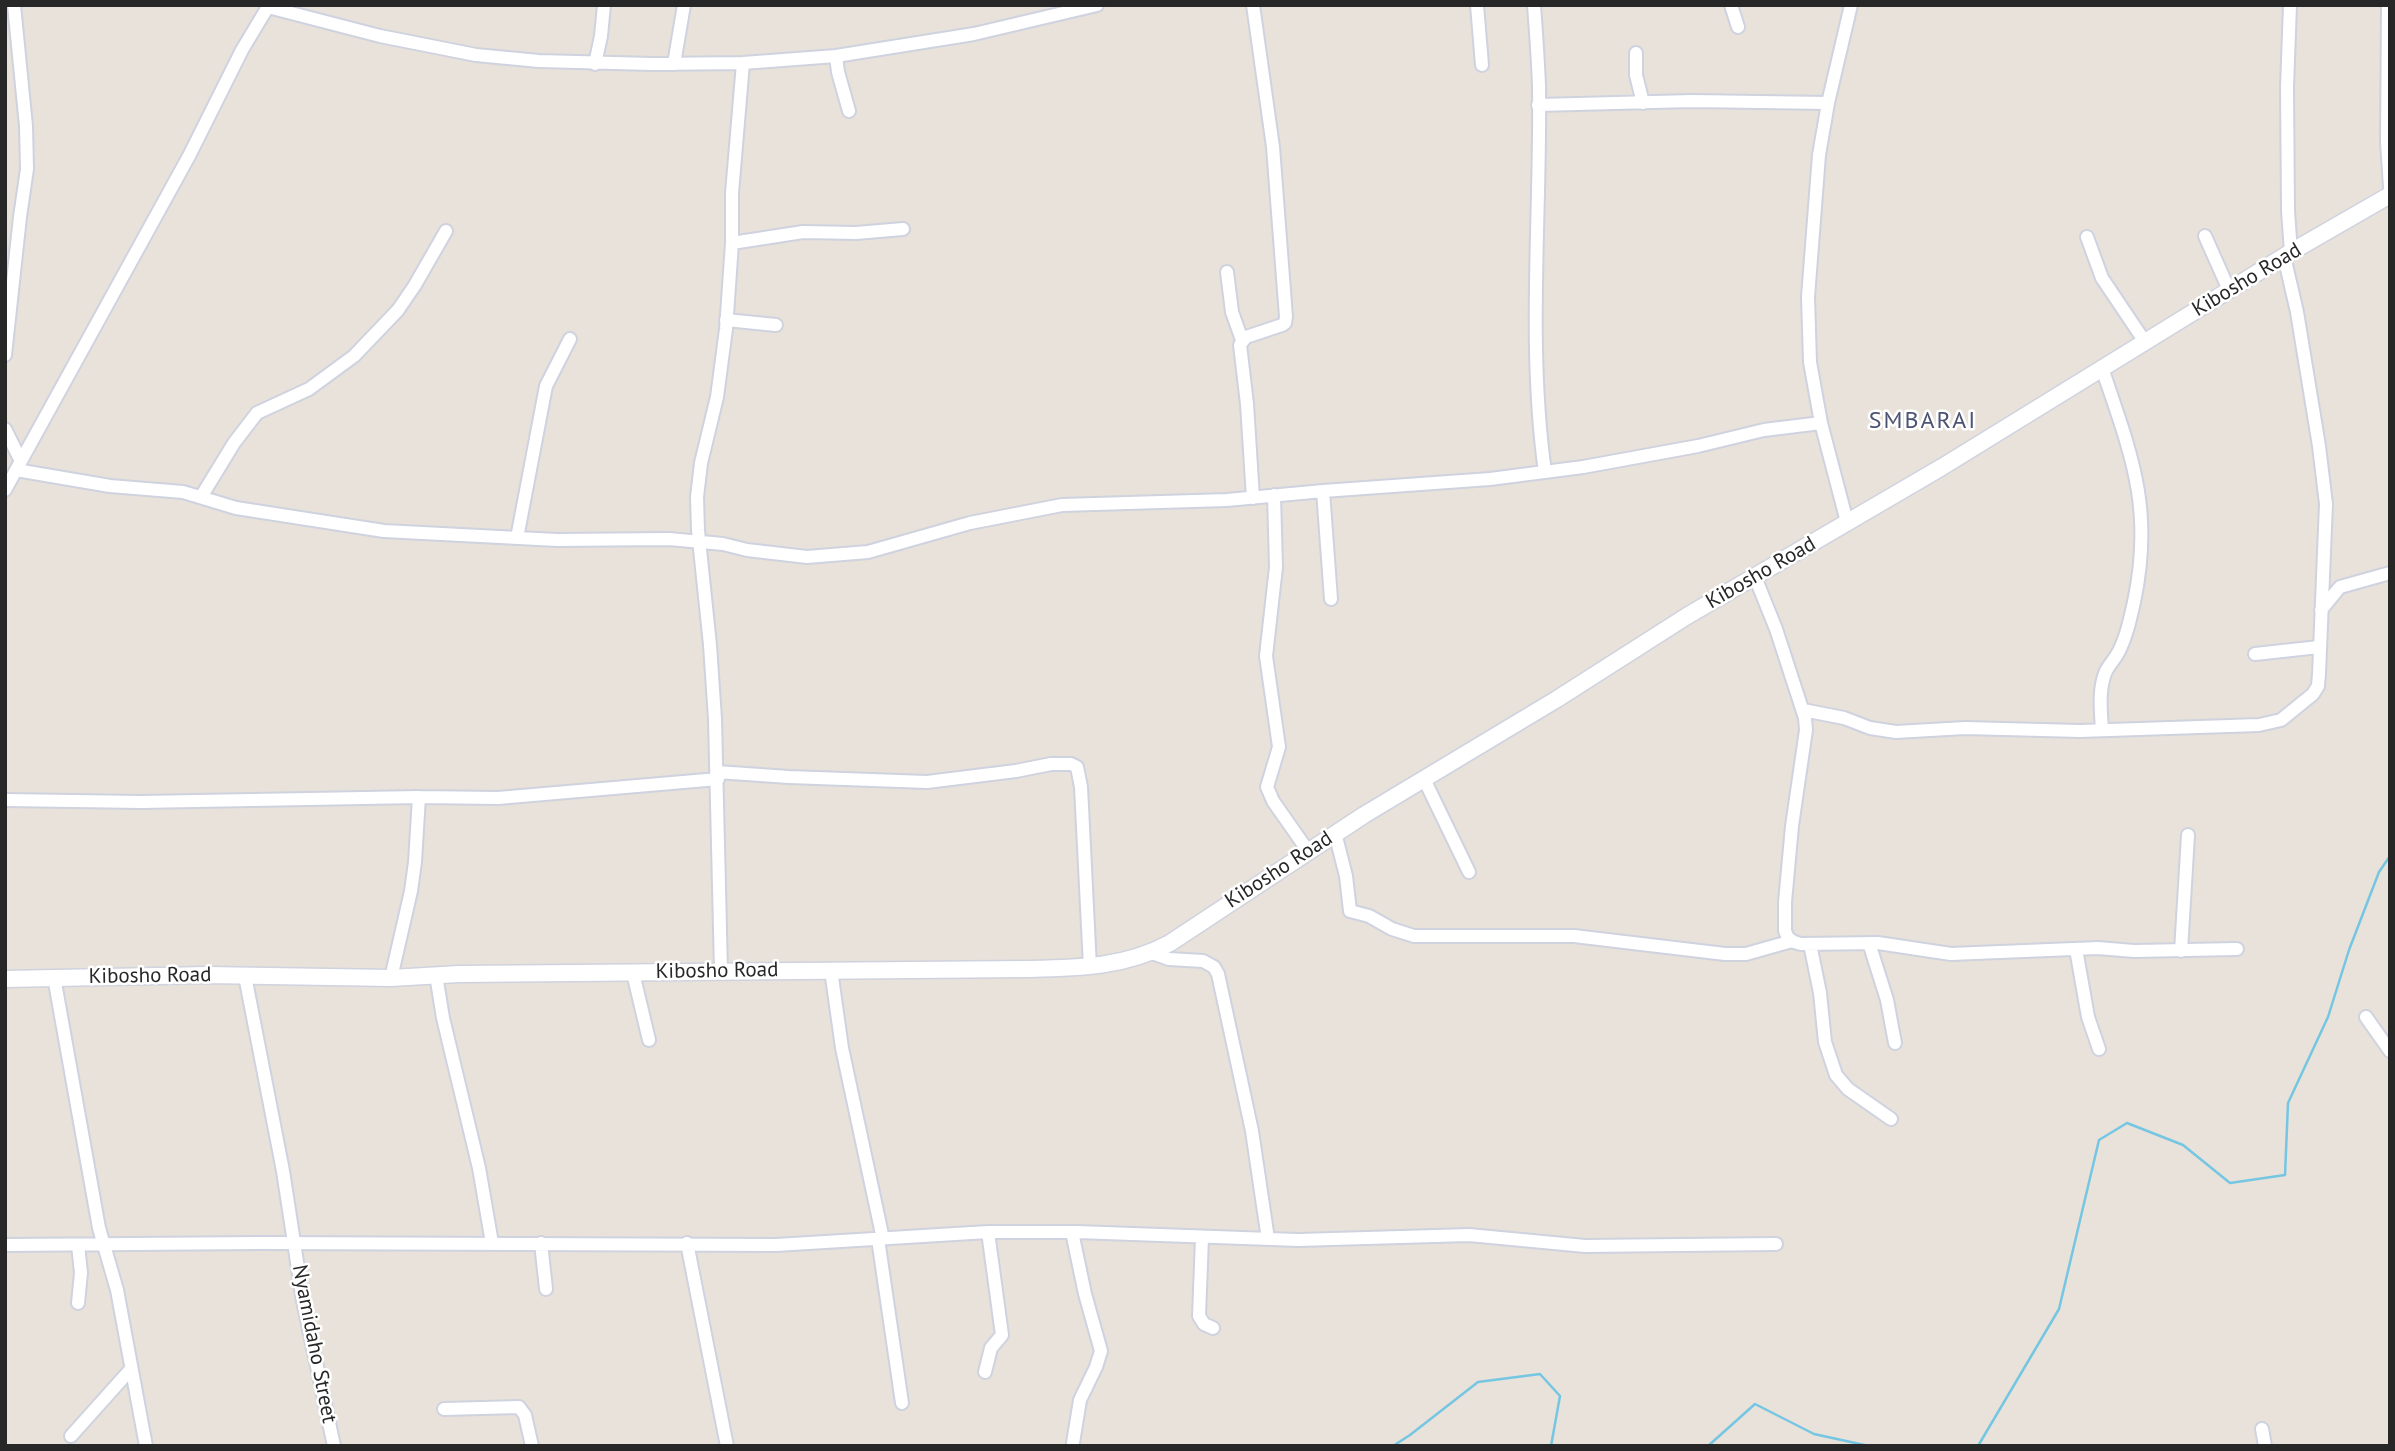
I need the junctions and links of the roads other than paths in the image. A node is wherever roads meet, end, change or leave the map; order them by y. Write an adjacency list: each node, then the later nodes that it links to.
1 (14, 5): 39 (street)
2 (604, 5): 17 (street)
3 (684, 5): 18 (street)
4 (1097, 5): 15 (street)
5 (1253, 5): 37 (street)
6 (1476, 5): 19 (street)
7 (1534, 5): 22 (street)
8 (1731, 5): 13 (street)
9 (1851, 5): 21 (street)
10 (2290, 5): 31 (street)
11 (2388, 5): 24 (street)
12 (268, 6): 17 (street); 43 (street)
13 (1738, 27)
14 (1636, 53): 20 (street)
15 (836, 56): 16 (street); 23 (street)
16 (743, 63): 18 (street); 30 (street)
17 (595, 64): 18 (street)
18 (674, 64)
19 (1482, 65)
20 (1643, 103): 21 (street); 22 (street)
21 (1828, 103): 41 (street)
22 (1538, 105): 44 (street)
23 (849, 111)
24 (2390, 187)
25 (2390, 195): 31 (street, Kibosho Road)
26 (903, 229): 30 (street)
27 (446, 232): 48 (street)
28 (2205, 236): 33 (street)
29 (2087, 237): 38 (street)
30 (732, 243): 34 (street)
31 (2288, 254): 33 (street, Kibosho Road); 56 (street)
32 (1227, 271): 37 (street)
33 (2229, 290): 38 (street, Kibosho Road)
34 (726, 320): 35 (street); 52 (street)
35 (776, 324)
36 (570, 339): 51 (street)
37 (1242, 340): 49 (street)
38 (2145, 342): 40 (street, Kibosho Road)
39 (5, 355)
40 (2102, 368): 50 (street, Kibosho Road); 60 (street)
41 (1821, 424): 44 (street); 50 (street)
42 (6, 433): 43 (street)
43 (19, 466): 45 (street); 48 (street)
44 (1545, 472): 46 (street)
45 (5, 490)
46 (1323, 491): 47 (street); 55 (street)
47 (1274, 495): 49 (street); 67 (street)
48 (201, 497): 51 (street)
49 (1253, 498): 52 (street)
50 (1847, 523): 54 (street, Kibosho Road)
51 (517, 538): 52 (street)
52 (699, 541): 61 (street)
53 (2390, 573): 56 (street)
54 (1755, 577): 59 (street); 62 (street, Kibosho Road)
55 (1331, 599)
56 (2321, 610): 57 (street)
57 (2319, 647): 58 (street); 60 (street)
58 (2255, 654)
59 (1803, 710): 60 (street); 69 (street)
60 (2102, 730)
61 (717, 775): 63 (street); 76 (street); 78 (street)
62 (1424, 779): 65 (street, Kibosho Road); 68 (street)
63 (419, 797): 64 (street); 83 (street)
64 (5, 800)
65 (1335, 834): 67 (street, Kibosho Road); 69 (street)
66 (2188, 835): 74 (street)
67 (1308, 851): 75 (street, Kibosho Road)
68 (1469, 872)
69 (1792, 941): 71 (street)
70 (1869, 943): 71 (street); 73 (street); 87 (street)
71 (1810, 944): 90 (street)
72 (2236, 948): 74 (street)
73 (2076, 949): 74 (street); 88 (street)
74 (2181, 951)
75 (1152, 953): 76 (street, Kibosho Road); 95 (street)
76 (1090, 967): 77 (street, Kibosho Road)
77 (831, 970): 78 (street, Kibosho Road); 94 (street)
78 (721, 971): 79 (street, Kibosho Road)
79 (632, 973): 80 (street, Kibosho Road); 86 (street)
80 (436, 975): 83 (street, Kibosho Road); 97 (street)
81 (245, 976): 82 (street, Kibosho Road); 83 (street, Kibosho Road); 96 (street, Nyamidaho Street)
82 (54, 977): 84 (street, Kibosho Road); 103 (street)
83 (391, 978)
84 (5, 979)
85 (2366, 1017): 89 (street)
86 (649, 1040)
87 (1895, 1043)
88 (2099, 1049)
89 (2390, 1051)
90 (1891, 1119)
91 (988, 1232): 92 (street); 94 (street); 108 (street)
92 (1072, 1232): 93 (street); 113 (street)
93 (1202, 1237): 95 (street); 106 (street)
94 (881, 1239): 99 (street); 109 (street)
95 (1268, 1239): 100 (street)
96 (295, 1242): 97 (street); 103 (street); 115 (street, Nyamidaho Street)
97 (492, 1242): 98 (street)
98 (541, 1242): 99 (street); 104 (street)
99 (687, 1243): 117 (street)
100 (1776, 1244)
101 (5, 1245): 102 (street)
102 (78, 1245): 103 (street); 105 (street)
103 (104, 1246): 107 (street)
104 (546, 1289)
105 (78, 1304)
106 (1213, 1328)
107 (131, 1369): 112 (street); 114 (street)
108 (985, 1372)
109 (902, 1403)
110 (444, 1409): 116 (street)
111 (2262, 1429): 118 (street)
112 (71, 1436)
113 (1073, 1443)
114 (146, 1446)
115 (334, 1446)
116 (532, 1446)
117 (727, 1446)
118 (2265, 1446)

